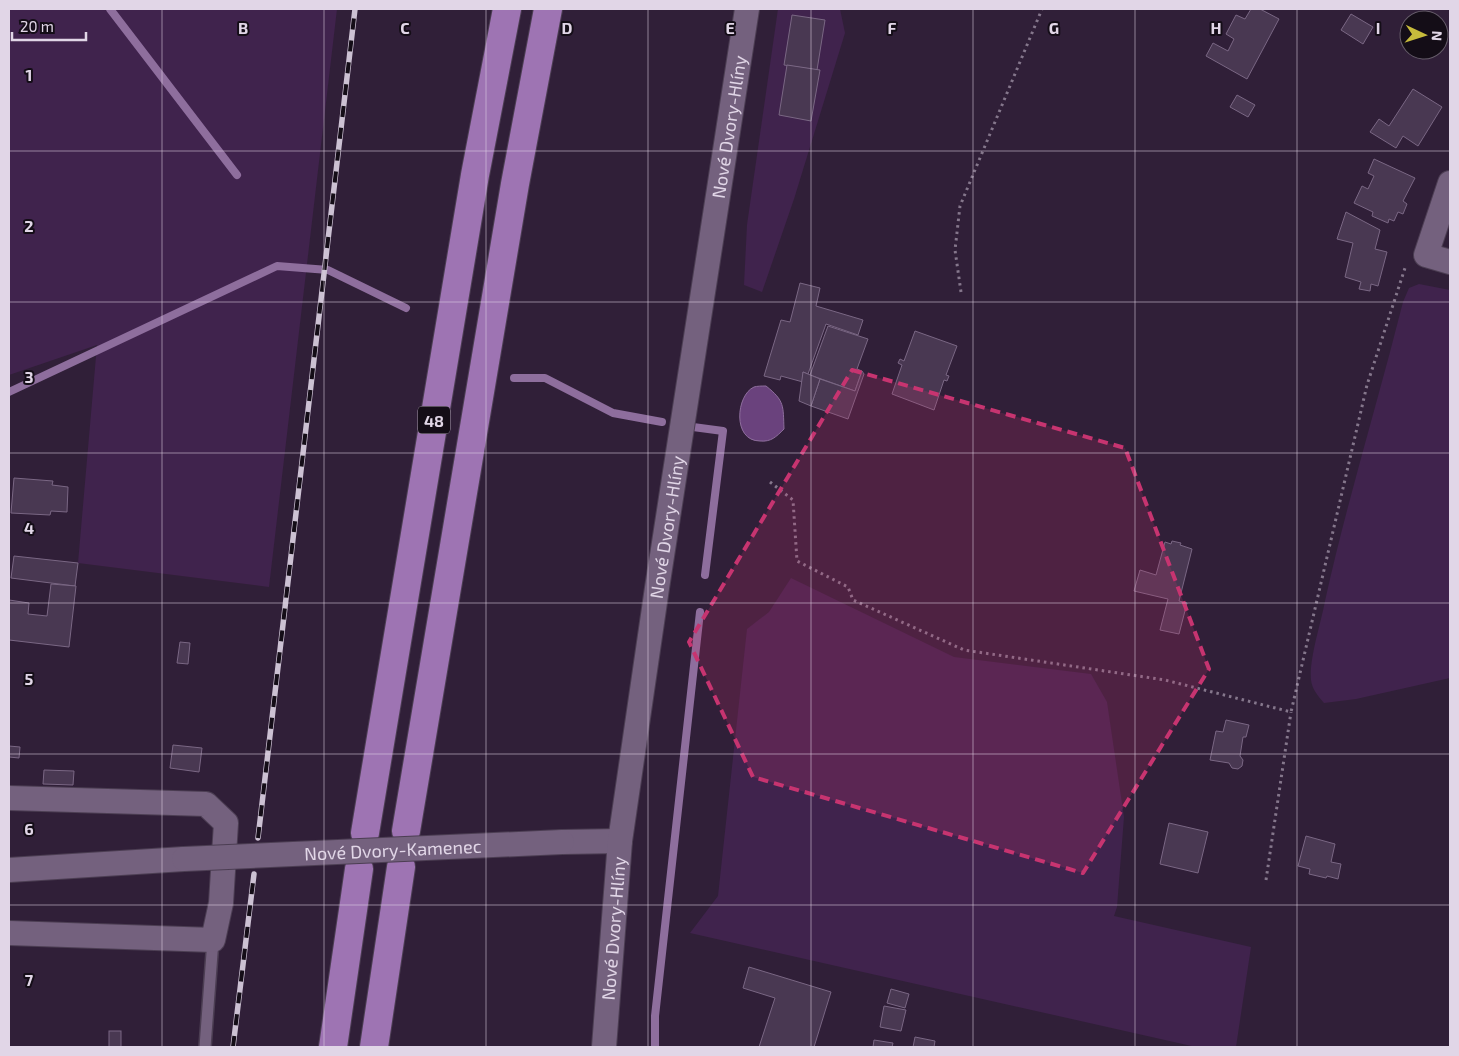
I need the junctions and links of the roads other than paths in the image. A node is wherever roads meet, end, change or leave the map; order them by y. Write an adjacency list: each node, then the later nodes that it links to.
1 (507, 9): 8 (highway, 48)
2 (548, 9): 7 (highway, 48)
3 (747, 9): 9 (street, Nové Dvory-Hlíny)
4 (1450, 183): 5 (street)
5 (1450, 262)
6 (9, 798): 14 (street)
7 (406, 831)
8 (365, 833)
9 (620, 841): 12 (street, Nové Dvory-Kamenec, bridge); 18 (street, Nové Dvory-Hlíny)
10 (401, 867): 17 (highway)
11 (359, 869): 16 (highway)
12 (9, 870)
13 (9, 933): 14 (street)
14 (214, 940): 15 (lane)
15 (205, 1047)
16 (333, 1047)
17 (374, 1047)
18 (604, 1047)

